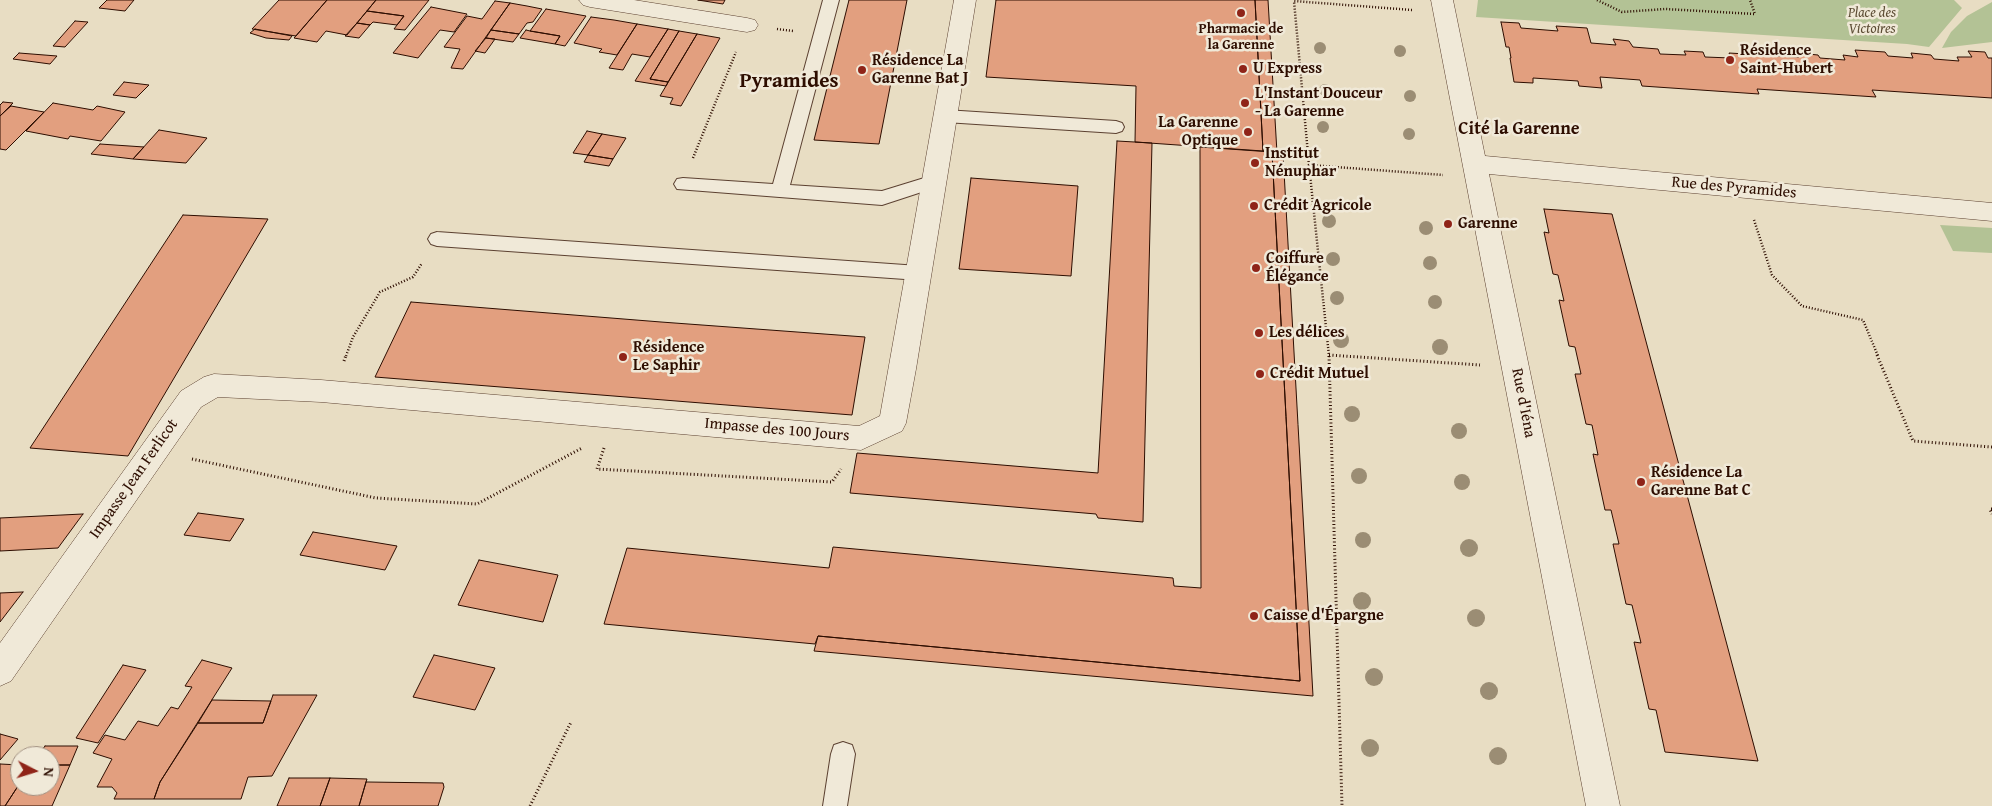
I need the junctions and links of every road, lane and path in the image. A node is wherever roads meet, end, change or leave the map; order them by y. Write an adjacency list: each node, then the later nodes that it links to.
1 (590, 0): 8 (street)
2 (831, 0): 9 (lane)
3 (965, 0): 10 (street, Impasse des 100 Jours)
4 (1597, 0): 5 (path)
5 (1750, 0)
6 (1294, 1): 7 (path); 12 (path)
7 (1444, 6): 13 (street, Rue d'Iéna)
8 (747, 25): 9 (path); 15 (path)
9 (822, 35): 17 (lane)
10 (945, 116): 11 (lane); 14 (street, Impasse des 100 Jours)
11 (1116, 127)
12 (1309, 164): 13 (path); 21 (path)
13 (1477, 171): 16 (street, Rue des Pyramides); 22 (street, Rue d'Iéna)
14 (934, 181): 17 (lane); 20 (street, Impasse des 100 Jours)
15 (683, 184): 17 (lane)
16 (1744, 189): 18 (street, Rue des Pyramides); 26 (path)
17 (780, 191)
18 (1992, 212)
19 (437, 239): 20 (lane); 23 (path)
20 (919, 273): 25 (street, Impasse des 100 Jours)
21 (1329, 356): 22 (path); 35 (path)
22 (1516, 368): 36 (street, Rue d'Iéna)
23 (327, 391): 24 (street, Impasse des 100 Jours); 27 (street, Impasse Jean Ferlicot)
24 (614, 416): 25 (street, Impasse des 100 Jours); 25 (path); 27 (path)
25 (861, 438)
26 (1992, 447)
27 (154, 451): 30 (street, Impasse Jean Ferlicot)
28 (1992, 509): 29 (path)
29 (1992, 514)
30 (0, 670)
31 (571, 722): 33 (path)
32 (843, 754): 34 (lane)
33 (530, 806)
34 (835, 806)
35 (1342, 806)
36 (1603, 806)

